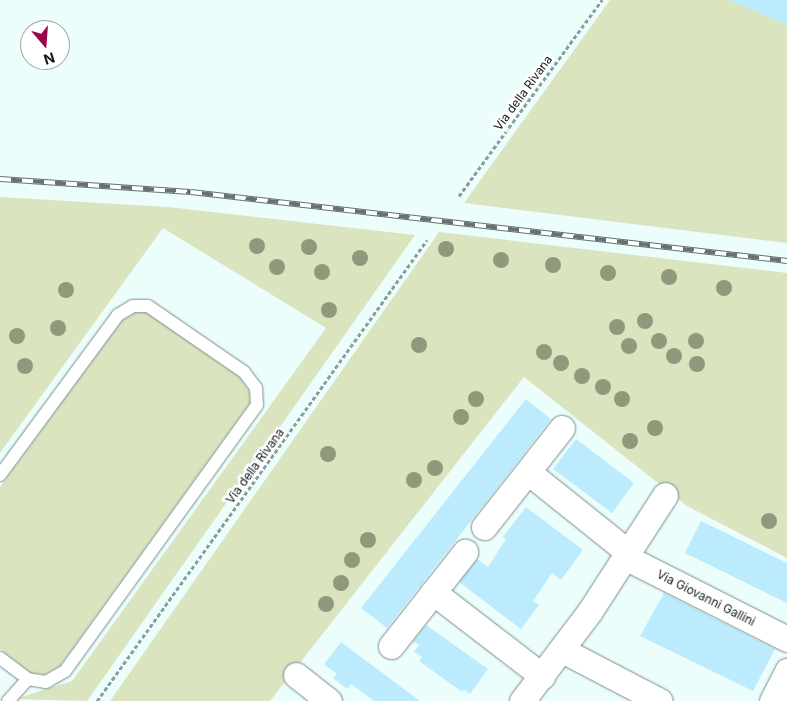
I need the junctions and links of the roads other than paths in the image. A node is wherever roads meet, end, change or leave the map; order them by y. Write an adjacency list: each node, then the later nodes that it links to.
1 (562, 428): 2 (street)
2 (528, 472): 5 (street); 7 (street, Via Giovanni Gallini)
3 (0, 476): 16 (lane)
4 (665, 495): 7 (street)
5 (484, 527)
6 (465, 552): 8 (street)
7 (626, 555): 9 (street, Via Giovanni Gallini); 11 (street)
8 (433, 592): 10 (street); 15 (street)
9 (787, 639)
10 (391, 646)
11 (562, 650): 15 (street); 20 (street)
12 (0, 658): 16 (lane)
13 (787, 671): 21 (street)
14 (296, 675): 18 (street)
15 (542, 676): 19 (street)
16 (28, 679): 17 (lane)
17 (8, 701)
18 (329, 701)
19 (522, 701)
20 (660, 701)
21 (772, 701)

